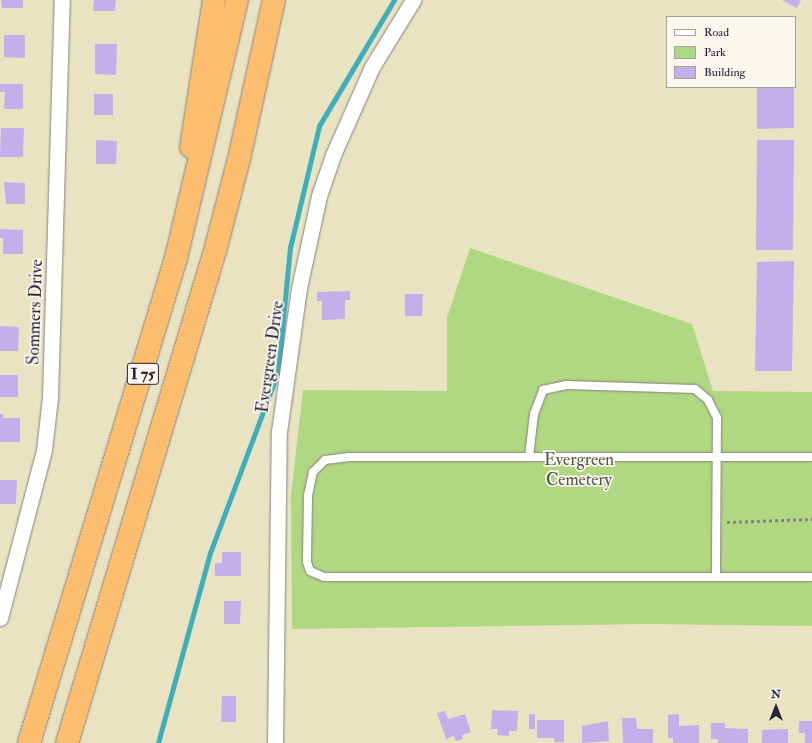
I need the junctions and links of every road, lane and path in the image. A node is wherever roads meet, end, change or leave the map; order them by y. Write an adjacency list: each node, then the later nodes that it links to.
1 (62, 0): 14 (street, Sommers Drive)
2 (214, 0): 6 (highway)
3 (237, 0): 6 (highway, I 75)
4 (275, 0): 16 (highway, I 75)
5 (413, 0): 17 (street, Evergreen Drive)
6 (176, 258): 15 (highway, I 75)
7 (529, 457): 8 (lane); 8 (lane); 12 (lane)
8 (716, 457): 9 (lane); 11 (lane)
9 (812, 457)
10 (812, 520): 11 (path)
11 (717, 522): 12 (lane)
12 (716, 577): 13 (lane)
13 (812, 577)
14 (0, 618)
15 (29, 743)
16 (67, 743)
17 (275, 743)

